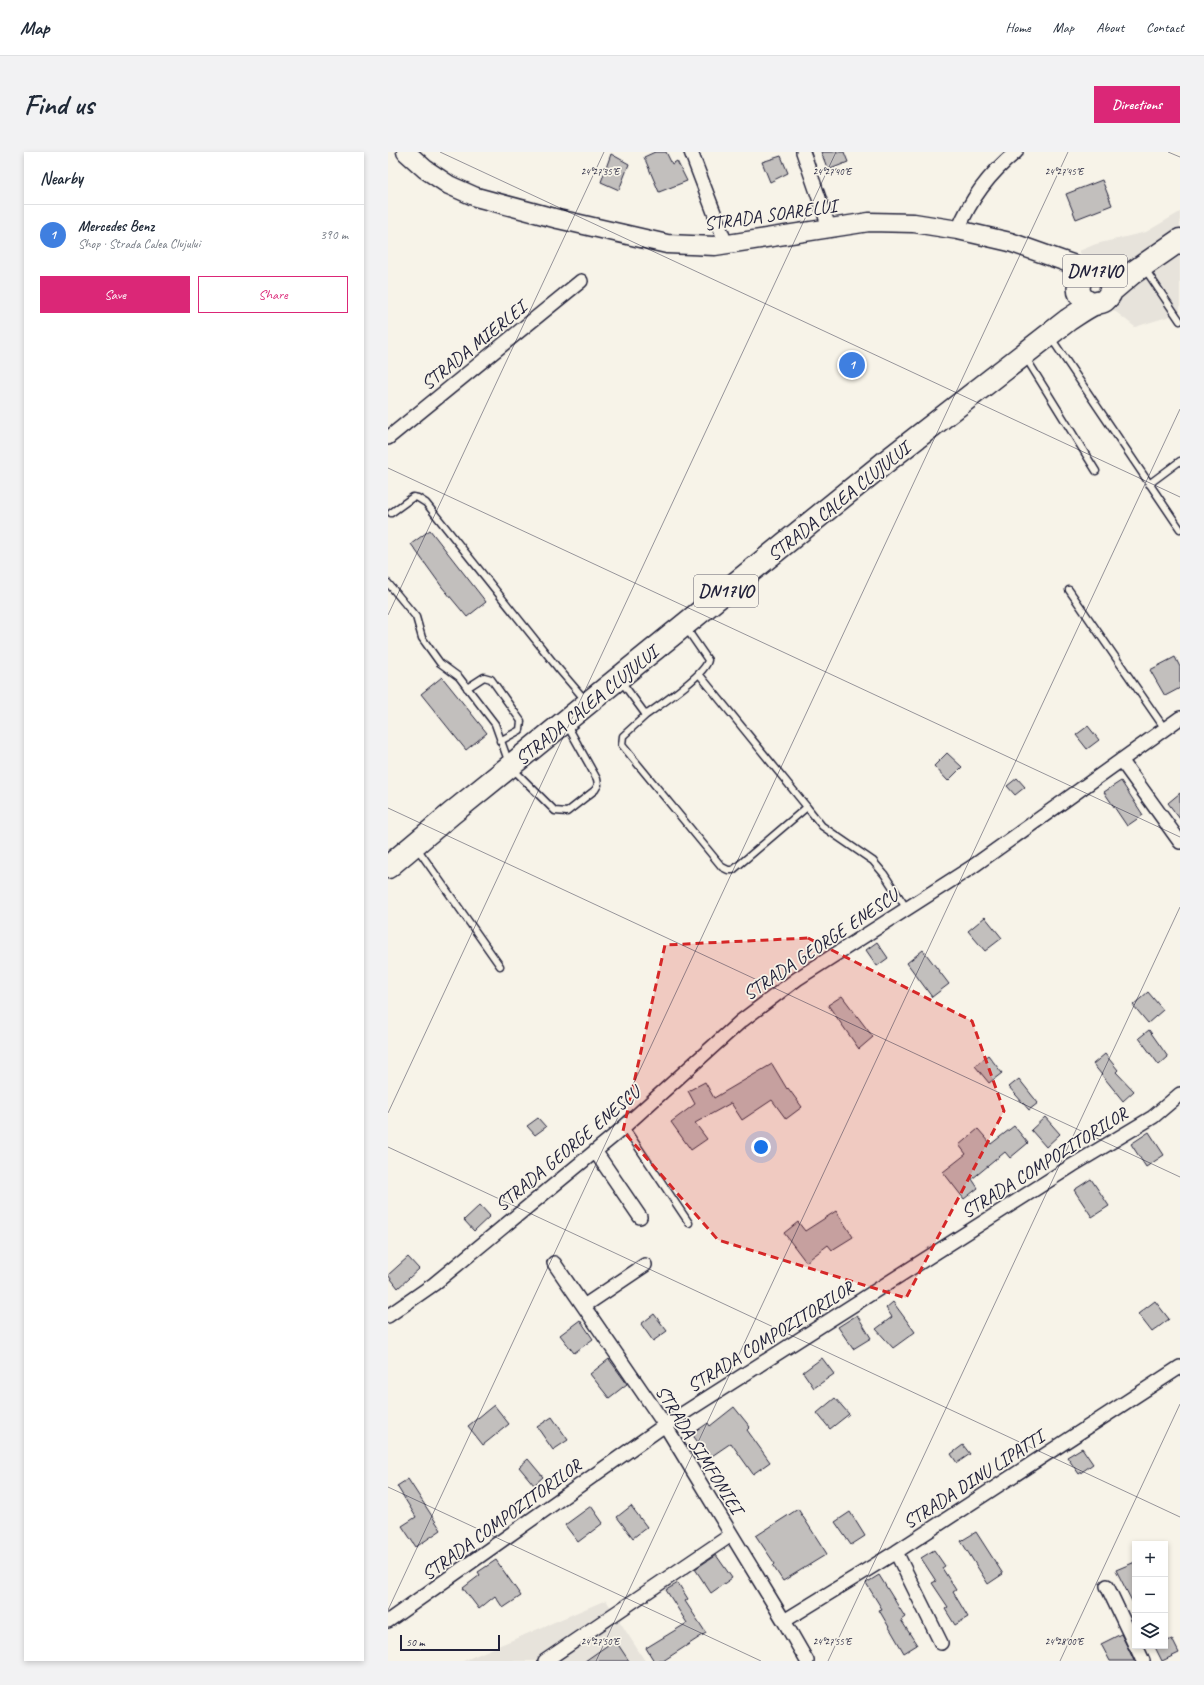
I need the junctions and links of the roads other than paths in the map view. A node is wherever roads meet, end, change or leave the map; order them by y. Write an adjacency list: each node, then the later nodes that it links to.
1 (406, 152): 8 (main road, STRADA SOARELUI)
2 (691, 152): 8 (street)
3 (803, 152): 5 (street)
4 (1016, 152): 6 (street)
5 (830, 227): 6 (main road, STRADA SOARELUI); 8 (main road, STRADA SOARELUI)
6 (958, 230): 11 (main road, STRADA SOARELUI)
7 (1180, 240): 9 (highway, STRADA CALEA CLUJULUI / DN17VO)
8 (726, 244)
9 (1137, 270): 11 (highway, STRADA CALEA CLUJULUI / DN17VO); 12 (lane)
10 (581, 281): 15 (street, STRADA MIERLEI)
11 (1094, 286): 13 (highway, STRADA CALEA CLUJULUI / DN17VO)
12 (1180, 320)
13 (1048, 335): 14 (highway, STRADA CALEA CLUJULUI / DN17VO); 18 (lane)
14 (1024, 354): 17 (lane); 23 (highway, STRADA CALEA CLUJULUI / DN17VO)
15 (388, 438)
16 (1180, 461): 18 (lane)
17 (1096, 471)
18 (1149, 484): 20 (lane)
19 (392, 513): 27 (lane)
20 (1180, 529)
21 (388, 583): 26 (lane)
22 (1069, 590): 31 (lane)
23 (684, 625): 24 (lane); 25 (highway, STRADA CALEA CLUJULUI / DN17VO)
24 (699, 674): 28 (lane); 35 (lane)
25 (619, 678): 27 (highway, STRADA CALEA CLUJULUI / DN17VO); 28 (lane)
26 (467, 688): 32 (lane); 32 (lane)
27 (588, 703): 30 (highway, STRADA CALEA CLUJULUI / DN17VO)
28 (646, 716): 35 (lane)
29 (1180, 718): 31 (street, STRADA GEORGE ENESCU)
30 (565, 722): 34 (highway, STRADA CALEA CLUJULUI / DN17VO); 34 (lane)
31 (1165, 729): 33 (street, STRADA GEORGE ENESCU)
32 (500, 741): 34 (lane)
33 (1121, 760): 36 (street); 39 (street, STRADA GEORGE ENESCU)
34 (510, 766): 37 (highway, STRADA CALEA CLUJULUI / DN17VO)
35 (807, 807): 39 (lane)
36 (1180, 842)
37 (415, 844): 38 (highway, STRADA CALEA CLUJULUI / DN17VO); 40 (lane)
38 (388, 867)
39 (907, 909): 42 (street, STRADA GEORGE ENESCU)
40 (500, 966)
41 (1180, 1094): 51 (street, STRADA COMPOZITORILOR)
42 (624, 1126): 43 (street, STRADA GEORGE ENESCU); 45 (lane)
43 (595, 1151): 44 (street); 49 (street, STRADA GEORGE ENESCU)
44 (640, 1217)
45 (689, 1223)
46 (554, 1263): 48 (street, STRADA SIMFONIEI)
47 (645, 1265): 48 (street)
48 (584, 1306): 51 (street, STRADA SIMFONIEI)
49 (388, 1316)
50 (1180, 1367): 53 (street, STRADA DINU LIPATTI)
51 (665, 1425): 52 (street, STRADA SIMFONIEI); 55 (street, STRADA COMPOZITORILOR)
52 (731, 1534): 56 (street, STRADA SIMFONIEI); 60 (street)
53 (896, 1552): 56 (street, STRADA DINU LIPATTI); 58 (street)
54 (1107, 1586): 57 (street)
55 (388, 1621)
56 (784, 1621): 61 (street, STRADA SIMFONIEI)
57 (1132, 1639)
58 (941, 1643)
59 (1137, 1649): 62 (street)
60 (545, 1661)
61 (807, 1661)
62 (1143, 1661)

